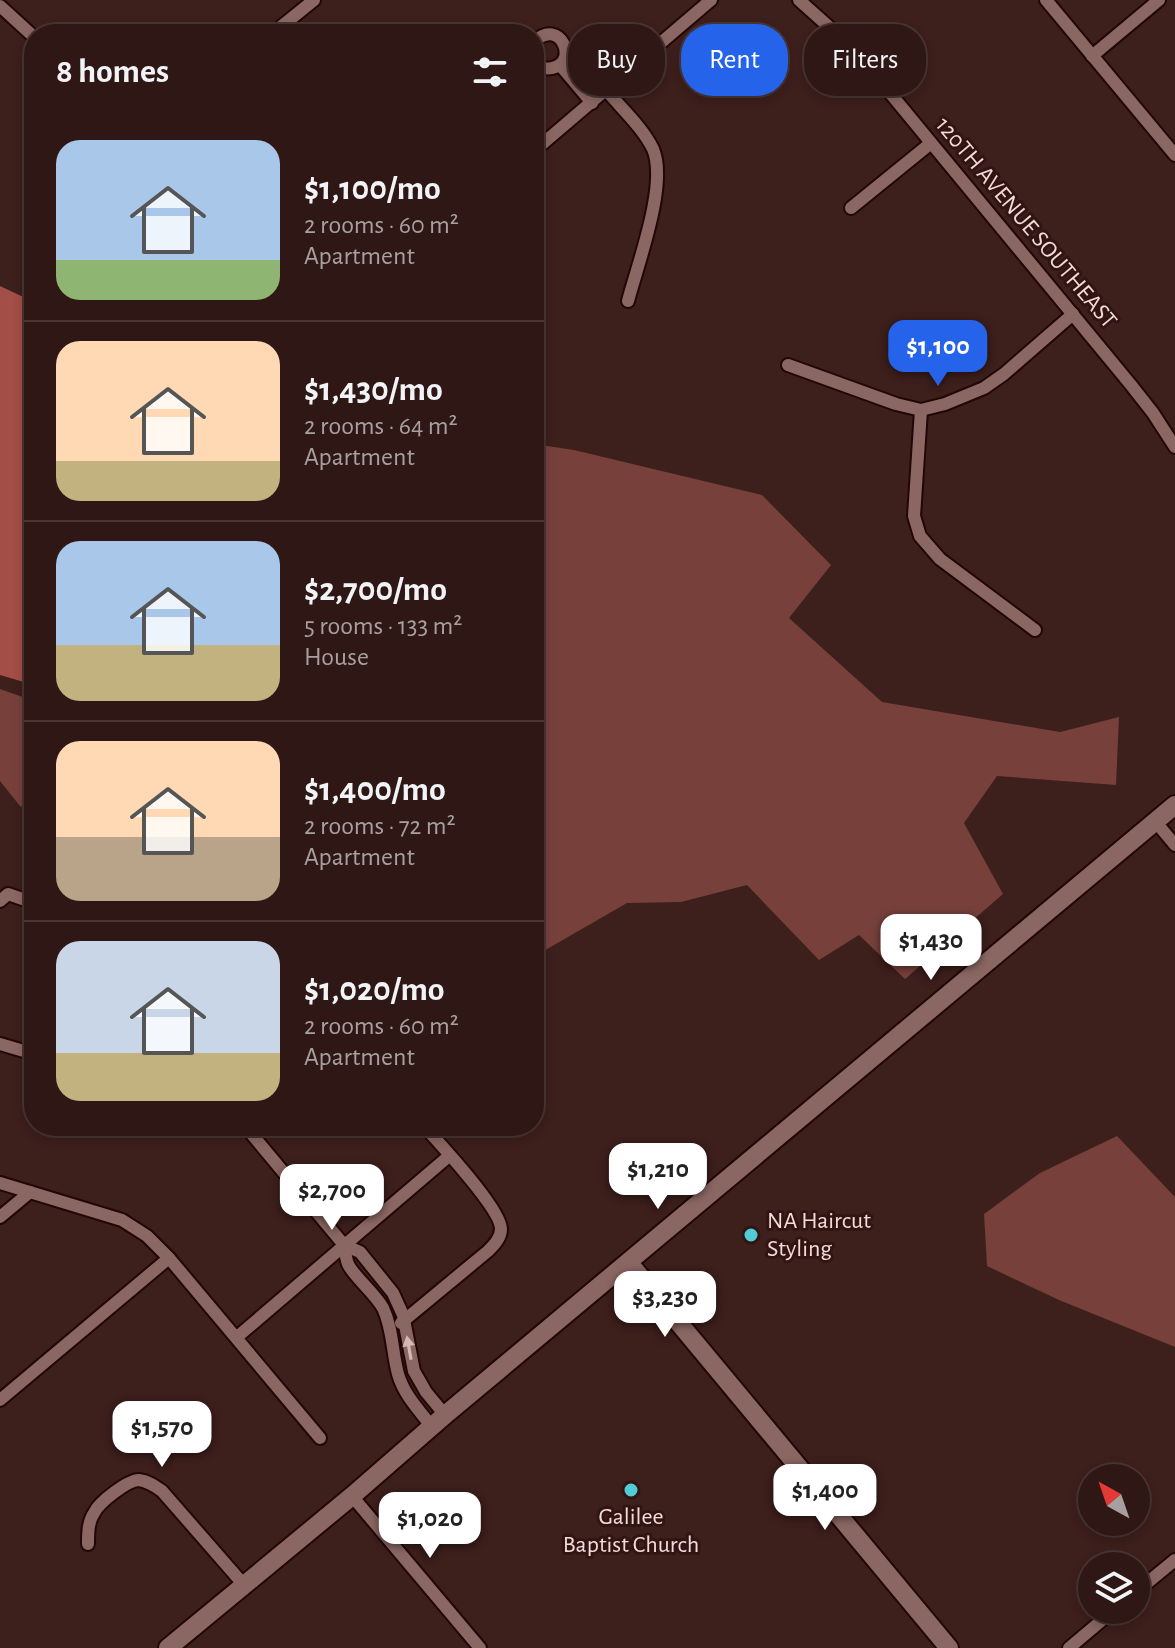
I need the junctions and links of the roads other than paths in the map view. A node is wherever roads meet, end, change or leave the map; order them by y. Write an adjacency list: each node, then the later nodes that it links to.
1 (314, 0): 7 (street)
2 (711, 0): 10 (street)
3 (799, 0): 18 (street, 120TH AVENUE SOUTHEAST)
4 (1046, 0): 11 (street)
5 (1159, 0): 11 (street)
6 (0, 6): 8 (street)
7 (284, 24)
8 (24, 28)
9 (544, 35): 12 (street)
10 (665, 40)
11 (1092, 56): 19 (street)
12 (560, 65): 13 (street); 16 (street)
13 (544, 68)
14 (601, 96): 16 (street)
15 (611, 96): 21 (street)
16 (592, 103): 17 (street)
17 (544, 143)
18 (931, 143): 20 (street); 22 (street, 120TH AVENUE SOUTHEAST)
19 (1175, 155)
20 (851, 208)
21 (628, 301)
22 (1073, 314): 24 (street); 25 (street, 120TH AVENUE SOUTHEAST)
23 (788, 365): 24 (street)
24 (921, 410): 26 (street)
25 (1175, 447)
26 (1035, 630)
27 (1175, 805): 28 (main road)
28 (1155, 821): 29 (street); 42 (main road)
29 (1175, 845)
30 (4, 898): 31 (street)
31 (24, 901)
32 (0, 1044): 33 (street)
33 (24, 1051)
34 (253, 1136): 40 (street)
35 (432, 1136): 36 (street)
36 (449, 1156): 40 (street); 43 (street)
37 (0, 1183): 38 (street)
38 (30, 1192): 39 (street); 41 (street)
39 (0, 1217)
40 (344, 1245): 43 (street); 44 (street); 45 (street)
41 (169, 1258): 45 (street); 46 (street)
42 (629, 1263): 47 (main road); 57 (main road)
43 (404, 1320): 44 (street); 47 (street, one-way to 43)
44 (391, 1330): 47 (street)
45 (237, 1337): 48 (street)
46 (0, 1400)
47 (439, 1421): 49 (main road)
48 (320, 1438)
49 (352, 1496): 53 (main road); 56 (street)
50 (88, 1544): 53 (street)
51 (1175, 1560): 52 (street)
52 (1150, 1581)
53 (244, 1585): 55 (main road)
54 (1097, 1624): 58 (street)
55 (168, 1648)
56 (480, 1648)
57 (949, 1648)
58 (1069, 1648)

